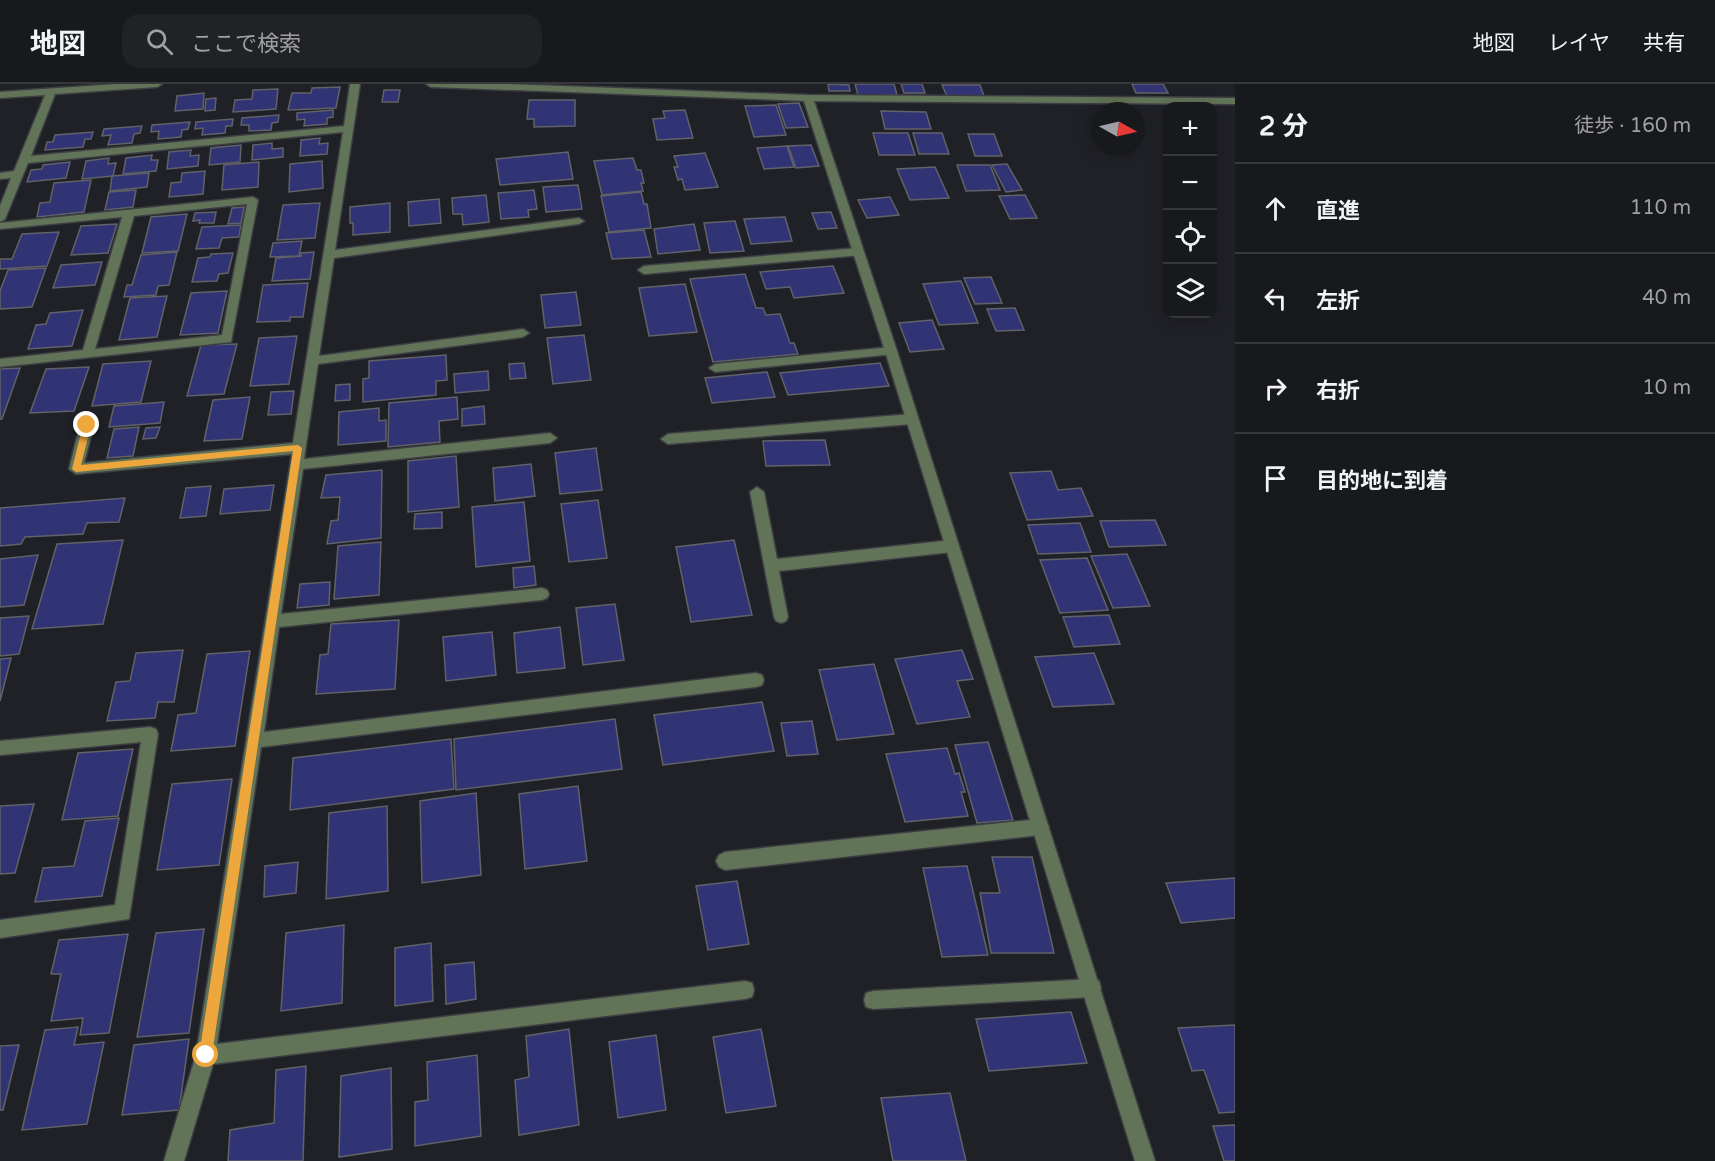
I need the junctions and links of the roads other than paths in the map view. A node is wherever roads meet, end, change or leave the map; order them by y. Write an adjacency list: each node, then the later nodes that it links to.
1 (157, 84): 5 (street)
2 (355, 84): 8 (street)
3 (431, 84): 4 (street)
4 (806, 91): 7 (street); 16 (street)
5 (51, 93): 6 (street); 9 (street)
6 (0, 95)
7 (1235, 101)
8 (347, 129): 9 (street); 17 (street)
9 (23, 160): 10 (street)
10 (18, 174): 11 (street); 13 (street)
11 (0, 176)
12 (129, 213): 15 (street); 21 (street); 21 (street)
13 (0, 219)
14 (579, 221): 17 (street)
15 (0, 226)
16 (858, 252): 18 (street); 20 (street)
17 (328, 255): 22 (street)
18 (644, 270)
19 (523, 333): 22 (street)
20 (891, 351): 24 (street); 25 (street)
21 (88, 353): 23 (street)
22 (312, 361): 29 (street)
23 (0, 363)
24 (715, 368)
25 (912, 419): 28 (street); 32 (street)
26 (87, 425): 29 (street)
27 (550, 438): 30 (street)
28 (668, 439)
29 (298, 448): 30 (street)
30 (296, 465): 36 (street)
31 (757, 492): 33 (street)
32 (952, 546): 33 (street); 40 (street)
33 (770, 566): 35 (street)
34 (542, 594): 36 (street)
35 (781, 617)
36 (272, 621): 38 (street)
37 (756, 680): 38 (street)
38 (253, 741): 46 (street)
39 (0, 748): 42 (street)
40 (1040, 827): 41 (street); 43 (street)
41 (724, 861)
42 (0, 929)
43 (1092, 988): 45 (street); 48 (street)
44 (745, 990): 46 (street)
45 (873, 1000)
46 (206, 1055): 47 (street)
47 (174, 1161)
48 (1146, 1161)

